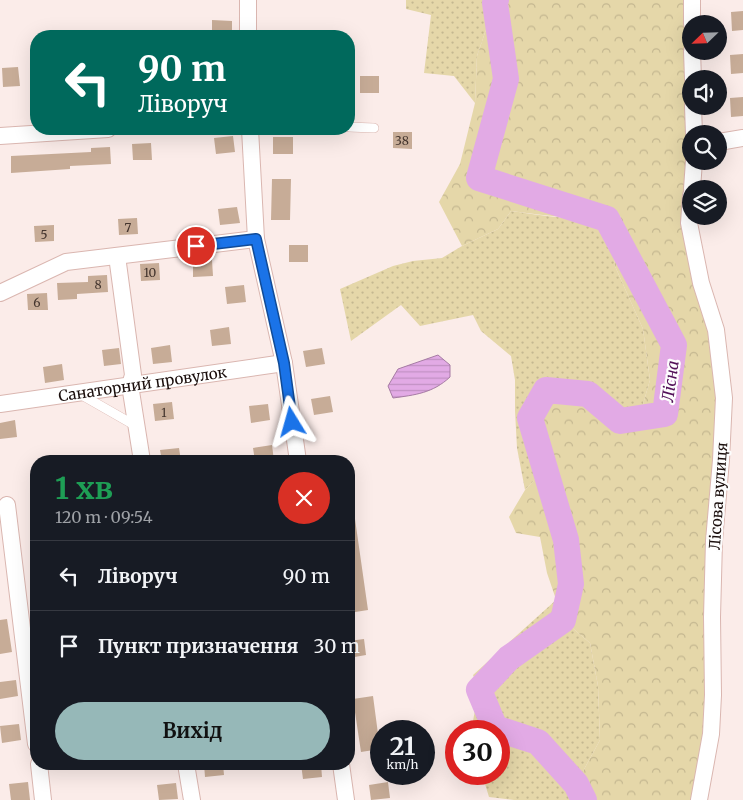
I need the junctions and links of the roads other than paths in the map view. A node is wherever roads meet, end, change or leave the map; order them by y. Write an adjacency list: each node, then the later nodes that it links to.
1 (248, 0): 4 (street)
2 (692, 0): 3 (street)
3 (692, 15)
4 (248, 30)
5 (355, 127): 6 (lane)
6 (374, 128)
7 (30, 134): 9 (street)
8 (250, 135): 13 (street)
9 (0, 136)
10 (743, 138): 11 (street)
11 (727, 141)
12 (690, 225): 31 (street, Лісова вулиця)
13 (256, 239): 14 (street); 16 (street)
14 (117, 256): 15 (street); 17 (street)
15 (0, 293)
16 (284, 363): 17 (street, Санаторний провулок); 22 (street)
17 (130, 385): 18 (street, Санаторний провулок); 20 (street)
18 (77, 393): 19 (street, Санаторний провулок); 20 (lane)
19 (0, 404)
20 (136, 426): 21 (street)
21 (141, 455)
22 (297, 455)
23 (7, 505): 24 (street)
24 (30, 695)
25 (40, 770): 28 (street)
26 (187, 770): 29 (street)
27 (342, 770): 30 (street)
28 (43, 800)
29 (192, 800)
30 (346, 800)
31 (699, 800)

